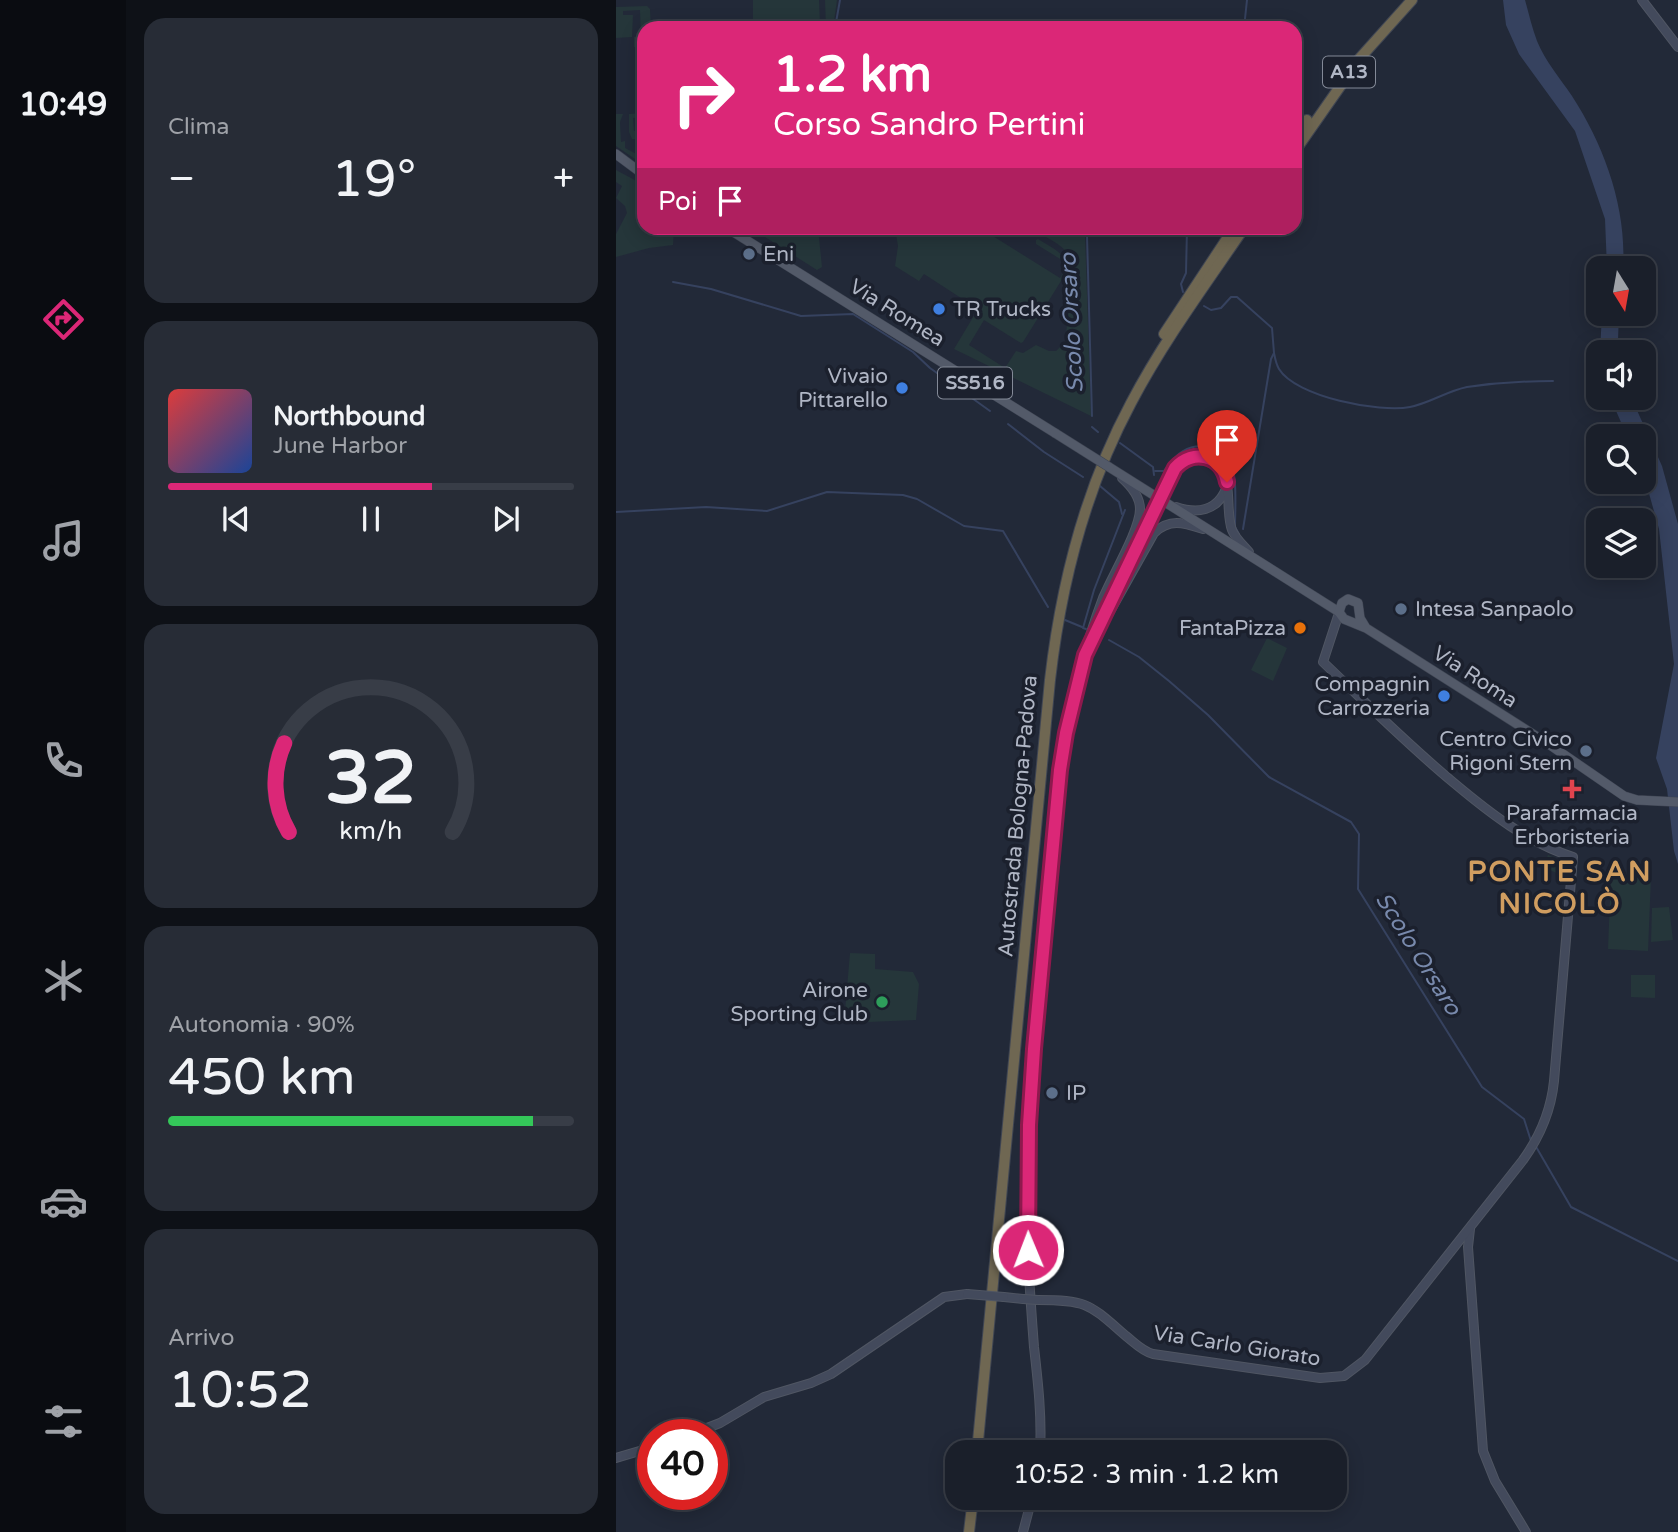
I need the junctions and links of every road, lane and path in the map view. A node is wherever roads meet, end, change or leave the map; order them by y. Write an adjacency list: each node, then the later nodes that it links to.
1 (1402, 0): 5 (highway, A13)
2 (1412, 0): 6 (highway, A13)
3 (1642, 0): 4 (street)
4 (1678, 47)
5 (1302, 127)
6 (1302, 141)
7 (616, 153): 9 (main road)
8 (616, 161): 10 (main road)
9 (637, 170)
10 (637, 172)
11 (738, 235): 14 (main road, Via Romea / SS516, bridge)
12 (1229, 235): 32 (highway, Autostrada Bologna-Padova)
13 (1239, 235): 33 (highway, Autostrada Bologna-Padova)
14 (1109, 467): 16 (main road, Via Romea / SS516); 25 (street)
15 (1227, 482): 17 (street); 19 (street); 25 (street)
16 (1155, 496): 17 (main road, Via Roma / SS516, bridge)
17 (1192, 514): 18 (main road, Via Roma / SS516)
18 (1217, 535): 19 (main road, Via Roma / SS516); 25 (street)
19 (1253, 557): 20 (main road, Via Roma / SS516)
20 (1324, 601): 21 (main road); 23 (main road, Via Roma / SS516)
21 (1344, 601): 22 (main road); 23 (main road)
22 (1360, 612): 23 (main road); 24 (main road)
23 (1343, 618): 24 (main road, Via Roma / SS516); 27 (street, Via Carlo Giorato)
24 (1366, 628): 26 (main road, Via Roma / SS516)
25 (1085, 655): 34 (street)
26 (1678, 802)
27 (1474, 1223): 28 (street); 29 (street, Via Carlo Giorato)
28 (1468, 1237): 29 (street, Via Carlo Giorato); 30 (street)
29 (1456, 1244): 30 (street); 31 (street, Via Carlo Giorato, bridge)
30 (1468, 1247): 43 (street)
31 (727, 1419)
32 (971, 1440)
33 (978, 1440)
34 (1040, 1440)
35 (637, 1452): 36 (street)
36 (616, 1458)
37 (965, 1510): 40 (highway)
38 (972, 1510): 41 (highway)
39 (1029, 1510): 42 (street)
40 (962, 1532)
41 (970, 1532)
42 (1023, 1532)
43 (1526, 1532)

